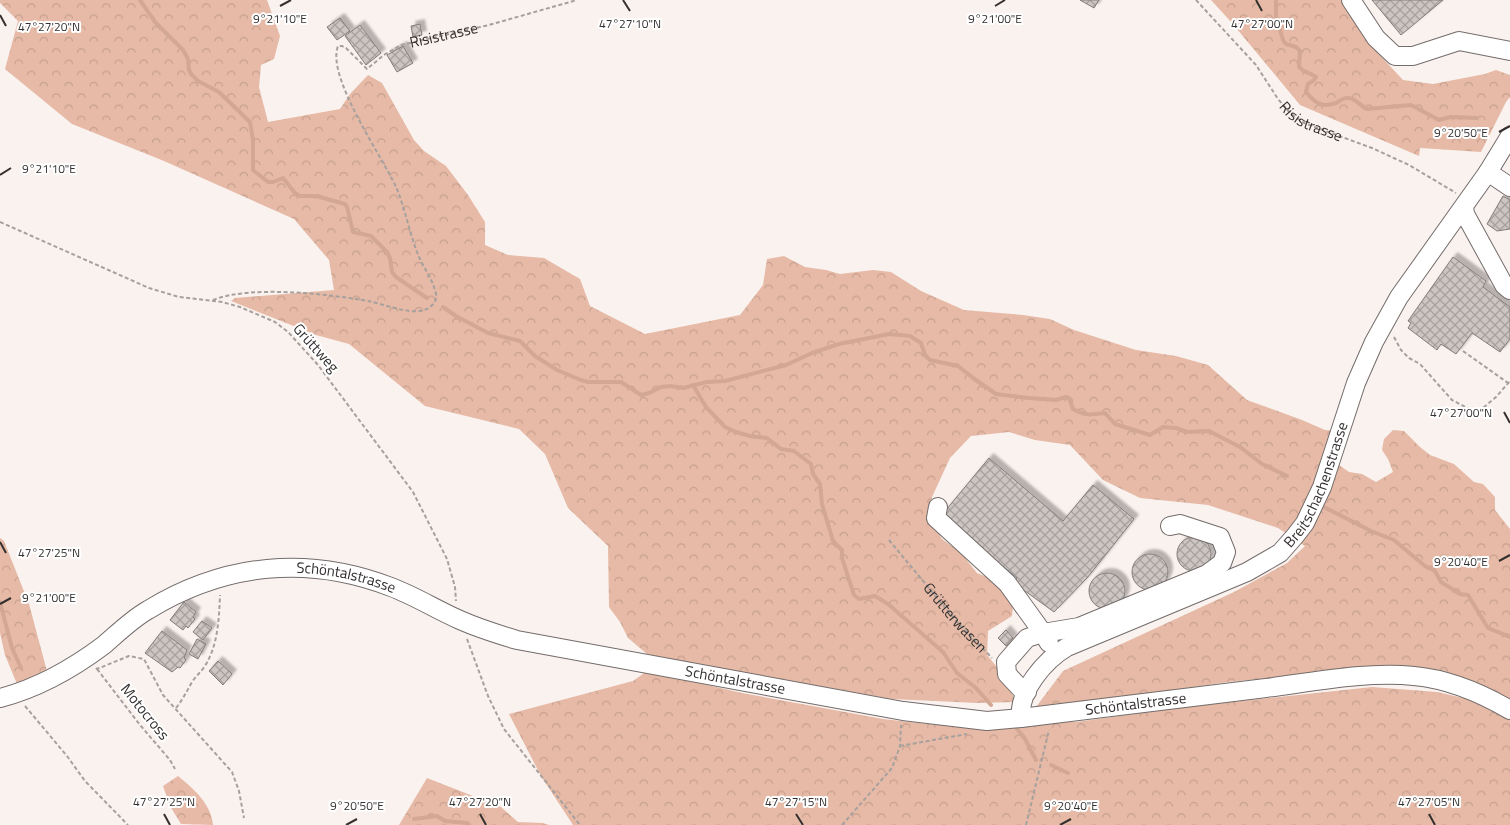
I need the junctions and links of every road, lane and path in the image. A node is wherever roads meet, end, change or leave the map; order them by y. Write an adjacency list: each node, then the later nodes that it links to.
1 (577, 0): 11 (path, Risistrasse)
2 (1196, 0): 8 (path, Risistrasse)
3 (1351, 0): 4 (street)
4 (1510, 51)
5 (1510, 136): 7 (street, Breitschachenstrasse)
6 (1510, 158): 7 (street)
7 (1498, 179): 8 (street, Breitschachenstrasse)
8 (1463, 202): 10 (street); 12 (street, Breitschachenstrasse)
9 (0, 222): 11 (path, Grüttweg)
10 (1510, 290)
11 (211, 301): 19 (path, Grüttweg)
12 (1385, 321): 14 (path); 21 (street, Breitschachenstrasse)
13 (1463, 351): 14 (path)
14 (1509, 382)
15 (938, 507): 20 (street)
16 (1170, 526): 20 (street)
17 (889, 540): 23 (path, Grütterwasen)
18 (219, 577): 19 (street, Schöntalstrasse); 22 (street, Schöntalstrasse); 26 (path)
19 (460, 620): 28 (street, Schöntalstrasse); 36 (path, Grüttweg)
20 (1044, 633): 21 (street); 23 (street)
21 (1056, 654): 24 (street, Breitschachenstrasse)
22 (93, 663): 25 (street, Schöntalstrasse); 26 (path); 33 (path, Motocross)
23 (1007, 674): 24 (street)
24 (1026, 692): 30 (street, Breitschachenstrasse)
25 (7, 696): 35 (path)
26 (176, 708): 34 (path)
27 (1510, 710): 29 (street, Schöntalstrasse)
28 (903, 711): 30 (street, Schöntalstrasse); 32 (path)
29 (1051, 714): 30 (street, Schöntalstrasse); 38 (path)
30 (1021, 718)
31 (968, 734): 32 (path)
32 (900, 746): 37 (path)
33 (175, 769)
34 (244, 818)
35 (128, 825)
36 (580, 825)
37 (842, 825)
38 (1026, 825)

